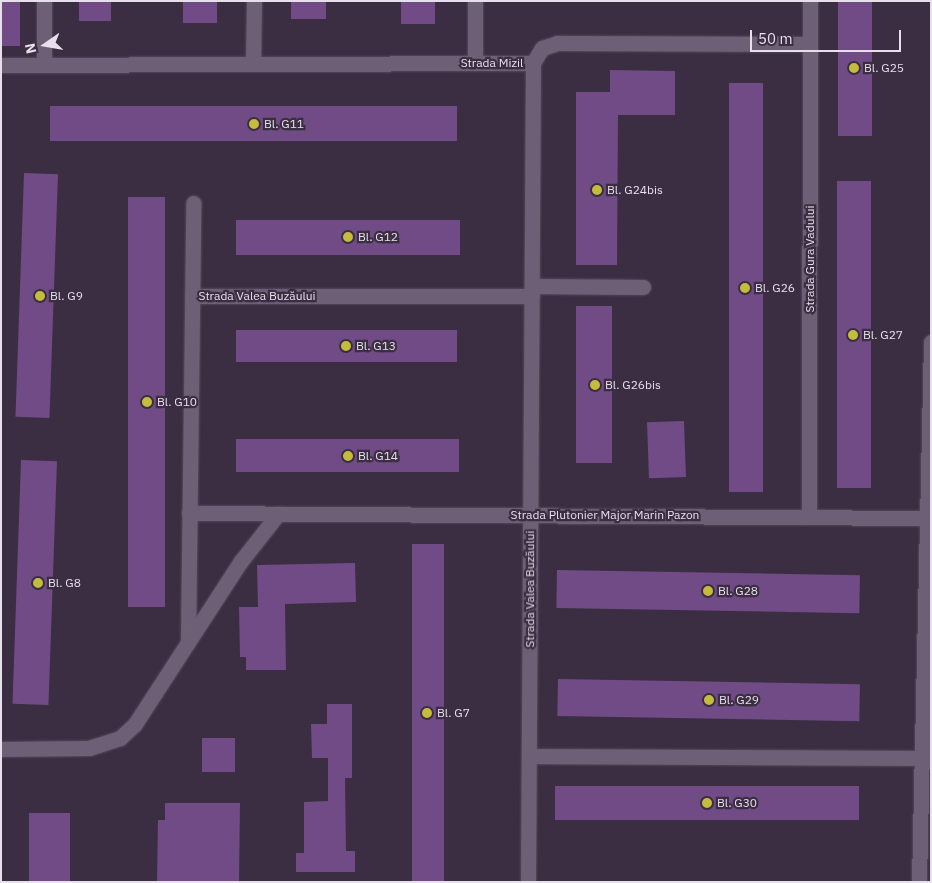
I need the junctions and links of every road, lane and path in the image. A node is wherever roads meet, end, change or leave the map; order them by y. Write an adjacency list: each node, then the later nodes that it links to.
1 (44, 1): 10 (street)
2 (254, 1): 8 (street)
3 (475, 1): 6 (street)
4 (810, 1): 5 (street, Strada Gura Vadului)
5 (810, 44): 7 (street, Strada Mizil); 20 (street, Strada Gura Vadului)
6 (475, 63): 7 (street, Strada Mizil); 8 (street, Strada Mizil)
7 (533, 63): 13 (street, Strada Valea Buzăului)
8 (254, 64): 10 (street, Strada Mizil)
9 (1, 65): 10 (street, Strada Mizil)
10 (44, 65)
11 (193, 204): 14 (street)
12 (643, 286): 13 (street)
13 (532, 291): 14 (street, Strada Valea Buzăului); 19 (street, Strada Valea Buzăului)
14 (192, 296): 17 (street)
15 (931, 342): 16 (street)
16 (930, 365): 21 (street)
17 (189, 513): 18 (street, Strada Plutonier Major Marin Pazon); 22 (street)
18 (278, 514): 19 (street, Strada Plutonier Major Marin Pazon); 22 (street)
19 (530, 515): 20 (street, Strada Plutonier Major Marin Pazon); 24 (street, Strada Valea Buzăului)
20 (809, 517): 21 (street, Strada Plutonier Major Marin Pazon)
21 (928, 518): 25 (street)
22 (188, 642): 23 (street)
23 (1, 749)
24 (529, 756): 25 (street); 28 (street, Strada Valea Buzăului)
25 (920, 758): 26 (street)
26 (925, 808): 27 (street)
27 (925, 859): 29 (street)
28 (528, 882)
29 (919, 882)

